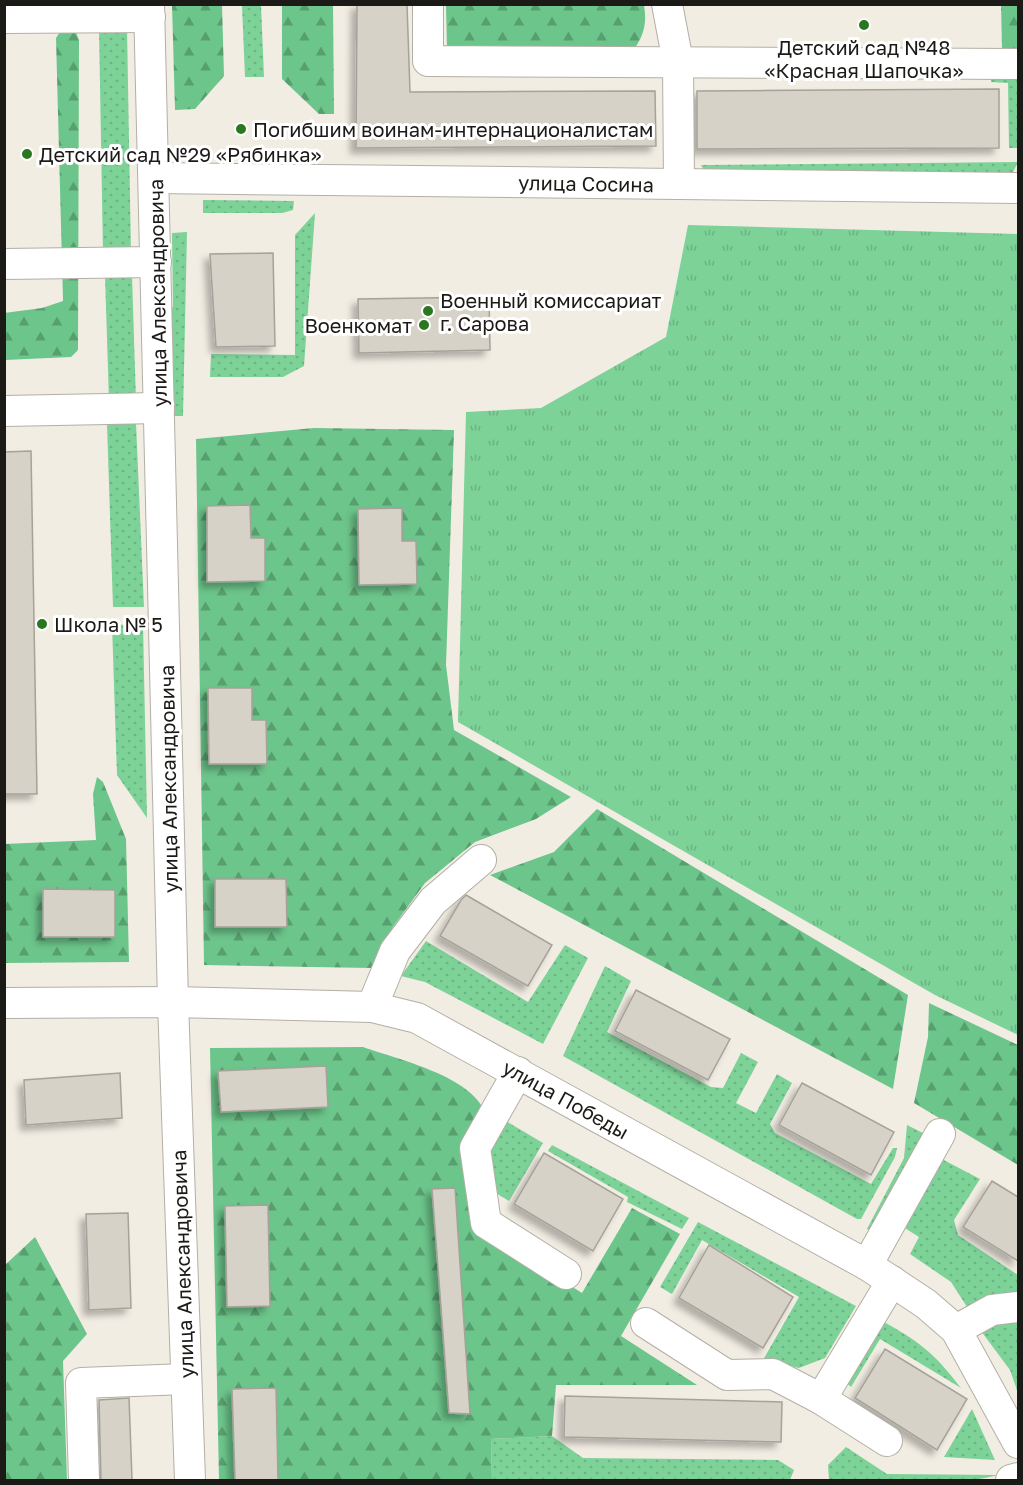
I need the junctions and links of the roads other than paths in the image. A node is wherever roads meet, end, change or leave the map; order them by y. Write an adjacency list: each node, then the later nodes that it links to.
1 (428, 4): 5 (street)
2 (667, 4): 5 (street)
3 (149, 11): 4 (street); 7 (street, улица Александровича)
4 (4, 18)
5 (678, 62): 6 (street); 8 (street)
6 (1018, 64)
7 (154, 178): 8 (street, улица Сосина); 10 (street, улица Александровича)
8 (679, 184): 9 (street, улица Сосина)
9 (1018, 188)
10 (156, 262): 11 (street); 12 (street, улица Александровича)
11 (4, 264)
12 (159, 408): 13 (street); 15 (street, улица Александровича)
13 (4, 411)
14 (481, 860): 17 (street)
15 (172, 1002): 16 (street, улица Победы); 17 (street, улица Победы); 26 (street, улица Александровича)
16 (4, 1003)
17 (372, 1007): 18 (street, улица Победы)
18 (518, 1072): 20 (street, улица Победы); 21 (street)
19 (940, 1134): 20 (street)
20 (867, 1265): 22 (street, улица Победы)
21 (566, 1274)
22 (892, 1281): 25 (street, улица Победы); 27 (street)
23 (1018, 1306): 25 (street)
24 (646, 1323): 27 (street)
25 (956, 1330): 29 (street, улица Победы)
26 (186, 1379): 31 (street); 32 (street, улица Александровича)
27 (821, 1399): 28 (street)
28 (886, 1441)
29 (1018, 1443)
30 (1018, 1478): 33 (street)
31 (84, 1480)
32 (190, 1480)
33 (1011, 1480)

